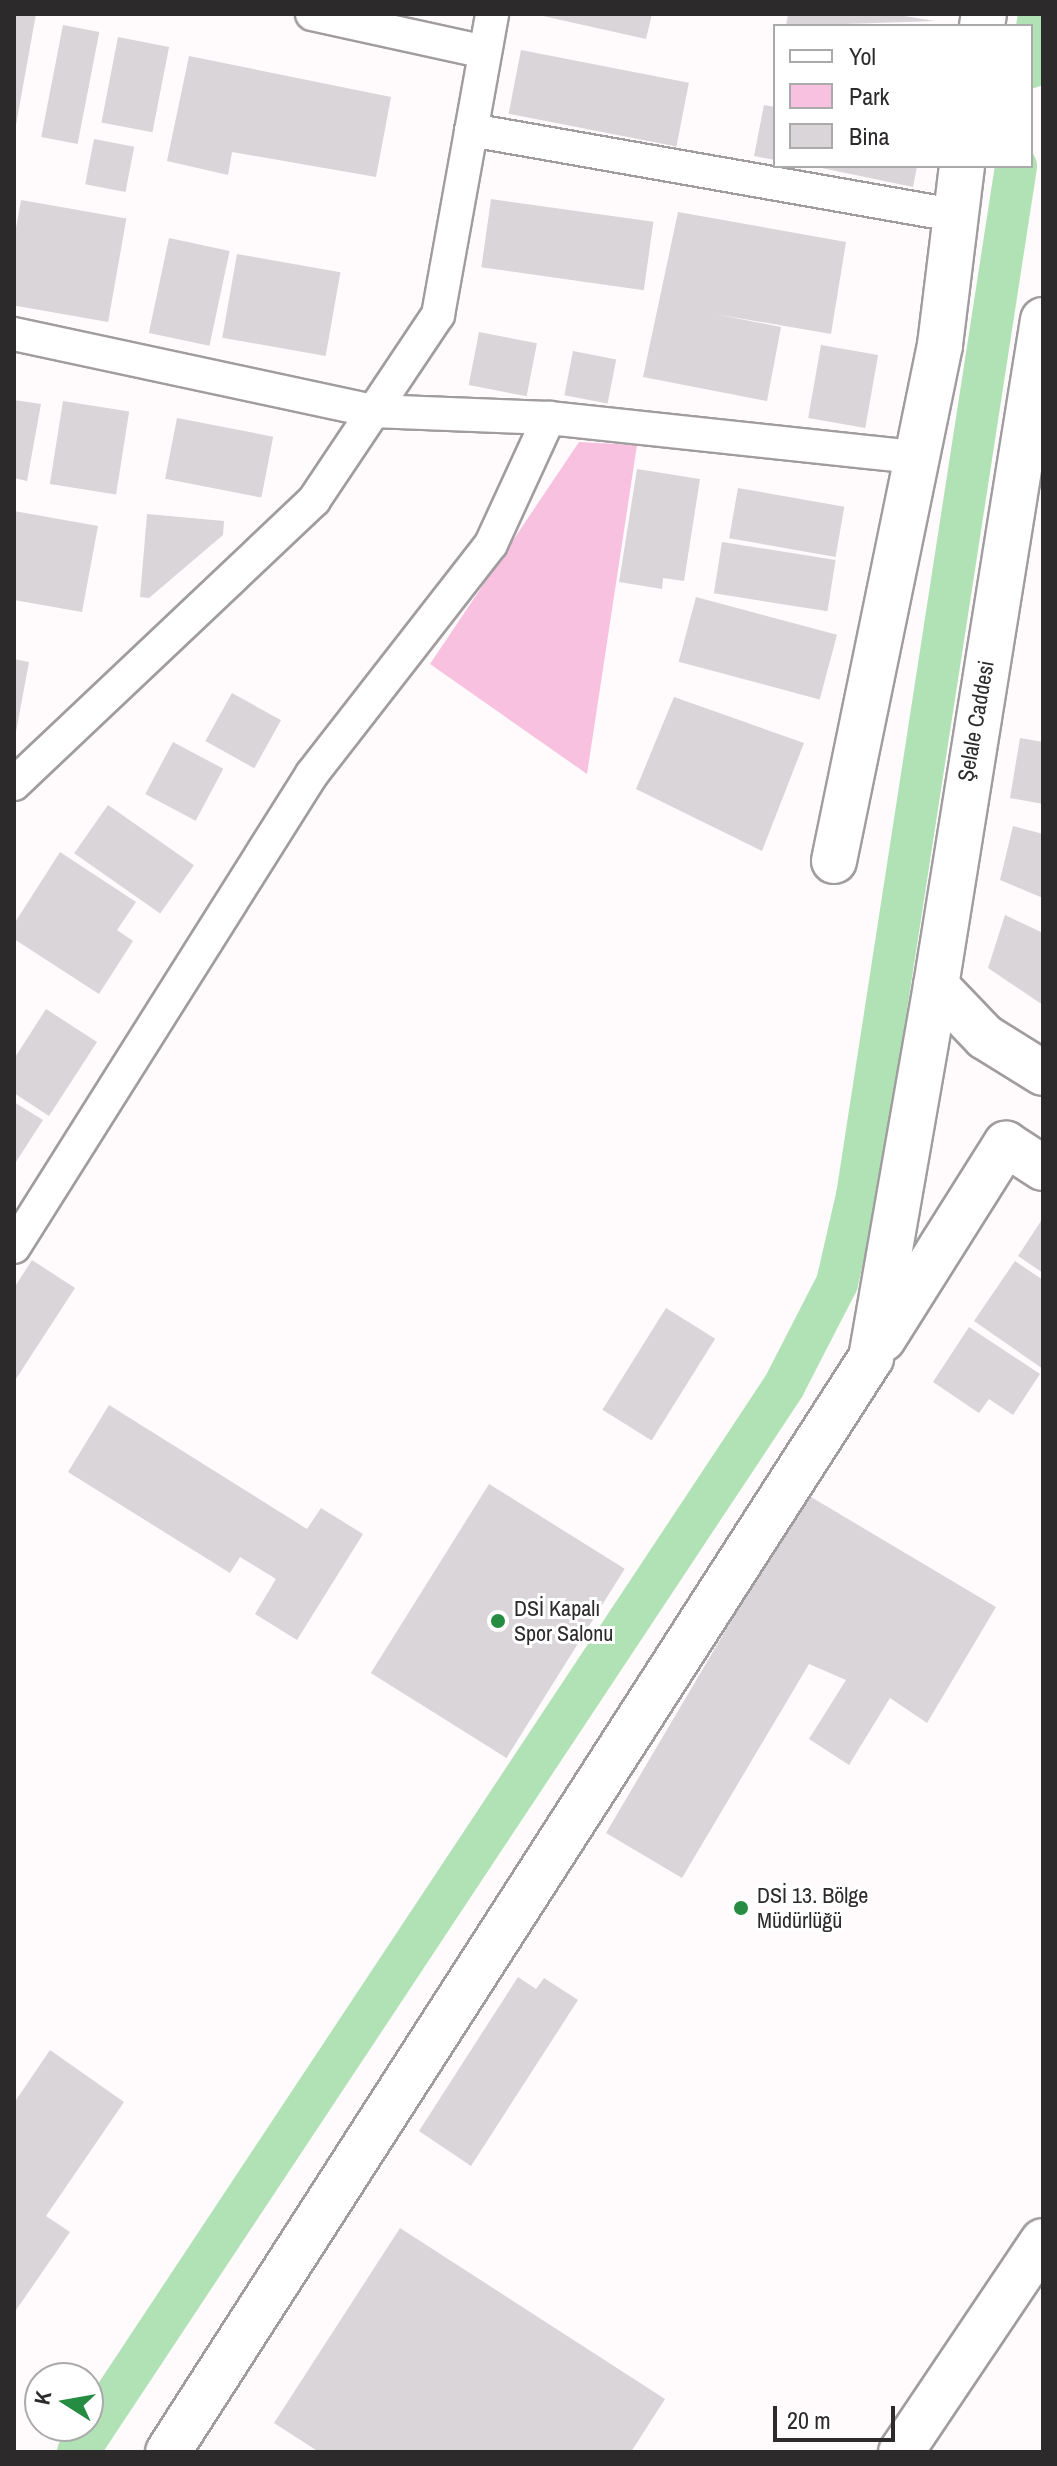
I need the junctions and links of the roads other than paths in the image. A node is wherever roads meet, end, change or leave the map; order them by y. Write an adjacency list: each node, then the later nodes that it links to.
1 (312, 14): 3 (street)
2 (492, 14): 3 (street)
3 (485, 52): 4 (street)
4 (471, 130): 6 (street); 9 (street)
5 (962, 168): 6 (street)
6 (955, 215): 11 (street)
7 (1043, 320): 12 (street, Şelale Caddesi)
8 (14, 334): 9 (street)
9 (373, 411): 10 (street); 13 (street)
10 (549, 418): 11 (street); 18 (street)
11 (916, 457): 14 (street)
12 (1032, 472): 15 (street, Şelale Caddesi)
13 (14, 784)
14 (834, 861)
15 (936, 986): 16 (street); 19 (street, Şelale Caddesi)
16 (1043, 1073)
17 (1043, 1168): 19 (street)
18 (14, 1247)
19 (871, 1358): 21 (street)
20 (1042, 2244): 22 (street)
21 (168, 2452)
22 (901, 2452)

